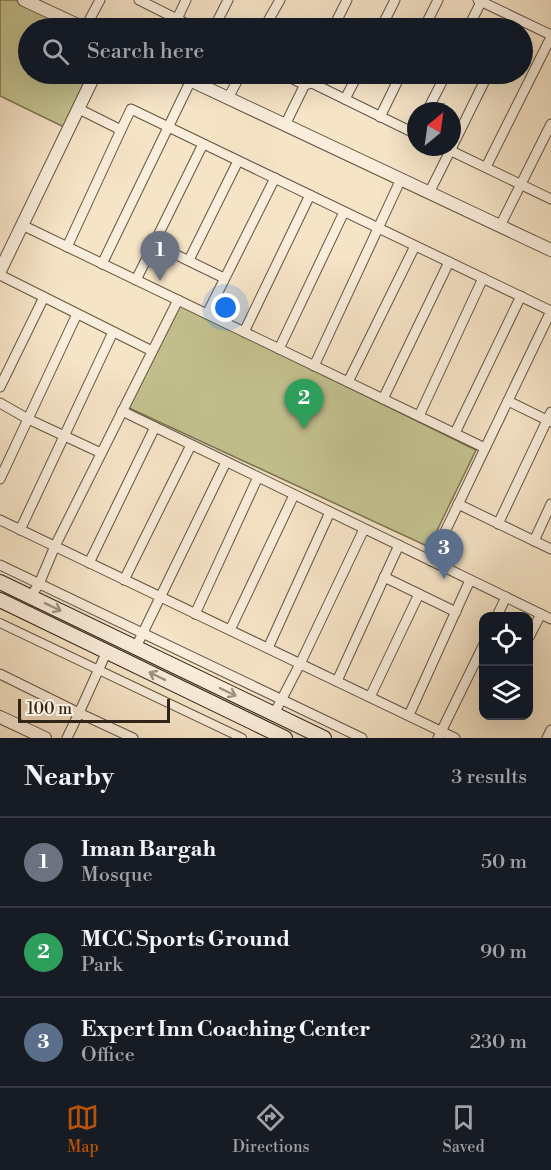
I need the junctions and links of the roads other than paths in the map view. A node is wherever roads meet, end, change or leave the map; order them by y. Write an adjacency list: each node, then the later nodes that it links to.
1 (100, 0): 12 (street)
2 (141, 0): 13 (street)
3 (186, 0): 14 (street)
4 (228, 0): 15 (street)
5 (280, 0): 16 (street)
6 (347, 0): 17 (street)
7 (395, 0): 18 (street)
8 (438, 0): 19 (street)
9 (480, 1): 20 (street); 21 (street)
10 (31, 2): 11 (street)
11 (64, 18)
12 (90, 18)
13 (175, 18)
14 (177, 18)
15 (219, 18)
16 (270, 18)
17 (338, 18)
18 (386, 18)
19 (429, 18)
20 (472, 18)
21 (515, 18)
22 (533, 27): 23 (street)
23 (551, 36): 24 (street)
24 (533, 72)
25 (90, 84): 40 (street)
26 (189, 84): 45 (street)
27 (199, 84): 37 (street)
28 (236, 84): 37 (street)
29 (308, 84): 36 (street)
30 (314, 84): 38 (street)
31 (353, 84): 38 (street)
32 (396, 84): 41 (street)
33 (441, 84): 39 (street)
34 (483, 84): 44 (street)
35 (527, 84): 52 (street)
36 (305, 85): 42 (street)
37 (228, 98): 42 (street)
38 (345, 99): 41 (street)
39 (432, 102)
40 (79, 109): 46 (street); 60 (street)
41 (380, 117): 47 (street)
42 (285, 124): 54 (street)
43 (551, 124): 55 (street)
44 (461, 125)
45 (168, 127): 46 (street); 48 (street); 69 (street)
46 (121, 130): 64 (street)
47 (407, 130)
48 (203, 144): 51 (street); 63 (street)
49 (461, 154): 52 (street)
50 (445, 156): 56 (street)
51 (238, 161): 53 (street); 67 (street)
52 (486, 167): 55 (street)
53 (275, 178): 57 (street); 71 (street)
54 (401, 179): 56 (street); 62 (street)
55 (522, 186): 58 (street); 61 (street)
56 (429, 193): 61 (street)
57 (310, 195): 59 (street); 81 (street)
58 (551, 199)
59 (344, 212): 62 (street); 82 (street)
60 (22, 225): 64 (street); 70 (street)
61 (500, 226): 66 (street)
62 (377, 227): 65 (street); 84 (street)
63 (154, 244): 67 (street); 73 (street)
64 (67, 246): 69 (street)
65 (415, 246): 68 (street); 85 (street)
66 (551, 250)
67 (189, 260): 71 (street)
68 (449, 262): 72 (street); 87 (street)
69 (102, 264): 73 (street)
70 (0, 273): 75 (street)
71 (224, 278): 79 (street)
72 (483, 278): 74 (street); 91 (street)
73 (136, 280): 76 (street)
74 (521, 296): 77 (street); 95 (street)
75 (44, 297): 78 (street); 86 (street)
76 (178, 300): 79 (street); 83 (street)
77 (551, 311): 88 (street)
78 (77, 314): 80 (street); 93 (street)
79 (207, 314): 81 (street)
80 (112, 332): 83 (street); 96 (street)
81 (244, 332): 82 (street)
82 (279, 349): 84 (street)
83 (152, 351): 90 (street)
84 (314, 366): 85 (street)
85 (348, 382): 87 (street)
86 (0, 387)
87 (383, 399): 91 (street)
88 (508, 401): 92 (street); 98 (street)
89 (0, 403): 93 (street)
90 (122, 411): 94 (street); 99 (street)
91 (419, 416): 95 (street)
92 (550, 418): 108 (street)
93 (28, 419): 96 (street); 102 (street)
94 (155, 427): 97 (street); 116 (street)
95 (455, 433): 98 (street)
96 (64, 436): 99 (street); 110 (street)
97 (191, 445): 100 (street); 119 (street)
98 (485, 448): 104 (street)
99 (101, 453): 113 (street)
100 (226, 462): 101 (street); 125 (street)
101 (258, 477): 103 (street); 130 (street)
102 (0, 479)
103 (294, 495): 106 (street); 135 (street)
104 (458, 504): 108 (street); 115 (street)
105 (551, 504): 111 (street)
106 (330, 512): 109 (street); 138 (street)
107 (0, 520): 110 (street)
108 (498, 524): 111 (street)
109 (364, 529): 112 (street); 141 (street)
110 (20, 530): 113 (street)
111 (534, 541): 114 (street)
112 (399, 545): 115 (street); 118 (street)
113 (55, 546): 116 (street); 122 (street)
114 (551, 549)
115 (431, 561): 120 (street)
116 (88, 563): 119 (street)
117 (0, 565): 122 (street)
118 (384, 577): 123 (street); 144 (street)
119 (124, 580): 125 (street)
120 (470, 580): 126 (street); 128 (street)
121 (0, 582): 124 (main road)
122 (39, 584): 124 (street); 136 (street)
123 (419, 594): 128 (street); 145 (street)
124 (31, 596): 137 (main road, one-way to 137)
125 (160, 597): 130 (street); 136 (street)
126 (506, 597): 129 (street); 131 (street)
127 (0, 600): 139 (main road)
128 (456, 612): 149 (street)
129 (499, 612)
130 (195, 614): 135 (street)
131 (541, 614): 132 (street); 134 (street)
132 (551, 619)
133 (0, 623): 142 (street)
134 (533, 629)
135 (230, 630): 138 (street)
136 (143, 633): 137 (street); 146 (street)
137 (136, 647): 148 (main road, one-way to 148)
138 (268, 648): 141 (street)
139 (107, 651): 142 (street); 157 (main road, one-way to 139)
140 (479, 652): 152 (street)
141 (300, 664): 144 (street); 146 (street)
142 (99, 670): 147 (street); 156 (street)
143 (0, 674): 147 (street)
144 (337, 681): 145 (street)
145 (370, 697): 149 (street)
146 (281, 699): 148 (street); 159 (street)
147 (79, 713): 154 (street); 155 (street)
148 (274, 714): 158 (main road)
149 (409, 715): 152 (street)
150 (0, 717): 153 (street)
151 (551, 730): 161 (street)
152 (440, 734): 160 (street)
153 (39, 737)
154 (67, 738)
155 (133, 738)
156 (242, 738)
157 (285, 738)
158 (324, 738)
159 (362, 738)
160 (455, 738)
161 (547, 738)

